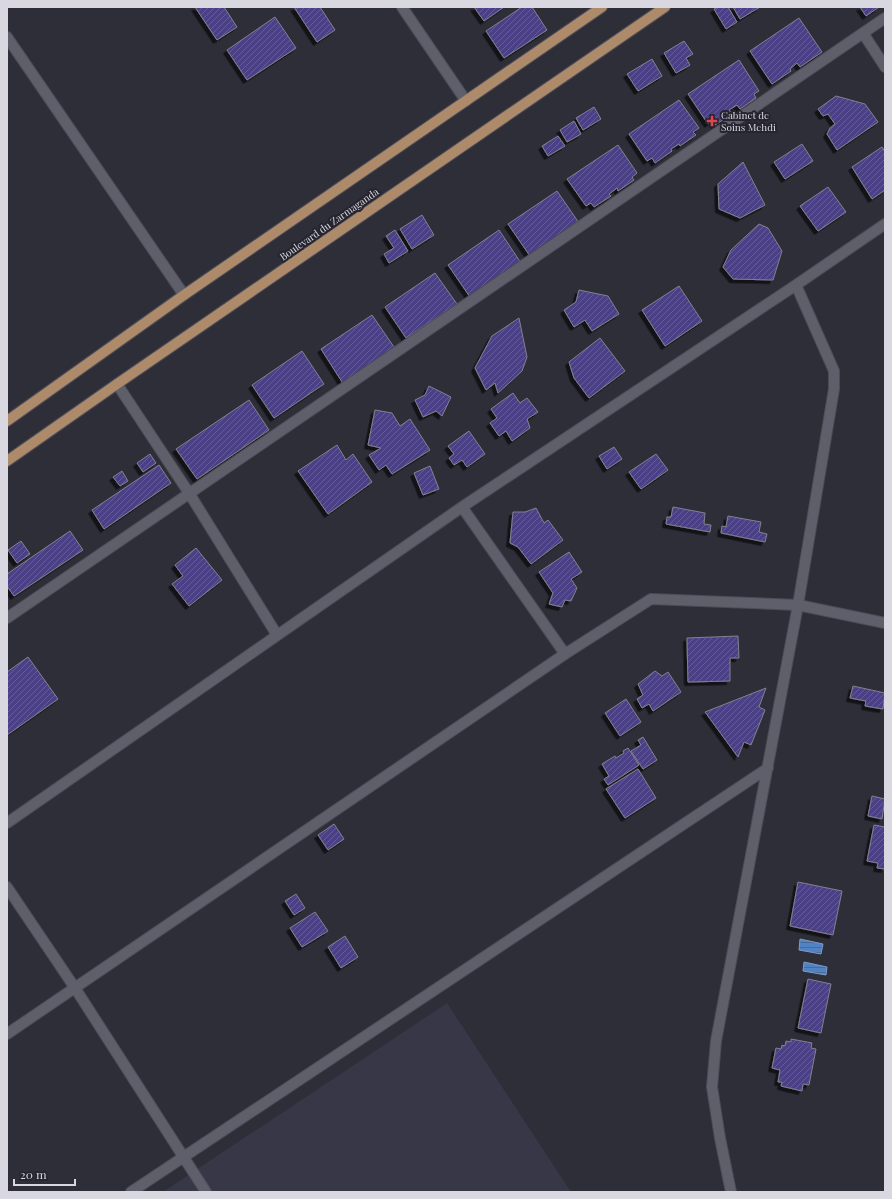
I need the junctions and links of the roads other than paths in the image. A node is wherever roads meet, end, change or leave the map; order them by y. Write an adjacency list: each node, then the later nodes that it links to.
1 (402, 7): 8 (street)
2 (602, 7): 8 (main road)
3 (665, 7): 12 (main road, Boulevard du Zarmaganda)
4 (885, 18): 5 (street)
5 (863, 33): 7 (street); 15 (street)
6 (7, 37): 11 (street)
7 (885, 67)
8 (466, 101): 11 (main road)
9 (885, 224): 10 (street)
10 (796, 285): 16 (street); 17 (street)
11 (184, 295): 13 (main road)
12 (117, 384): 14 (main road, Boulevard du Zarmaganda); 15 (street)
13 (7, 421)
14 (7, 461)
15 (189, 493): 18 (street); 20 (street)
16 (462, 507): 20 (street); 21 (street)
17 (798, 605): 19 (street); 21 (street); 22 (street)
18 (7, 618)
19 (885, 623)
20 (277, 635): 23 (street)
21 (565, 654): 25 (street)
22 (768, 768): 27 (street); 30 (street)
23 (7, 822)
24 (7, 888): 25 (street)
25 (75, 988): 26 (street); 27 (street)
26 (7, 1034)
27 (183, 1156): 28 (street); 29 (street)
28 (131, 1192)
29 (206, 1192)
30 (731, 1192)

